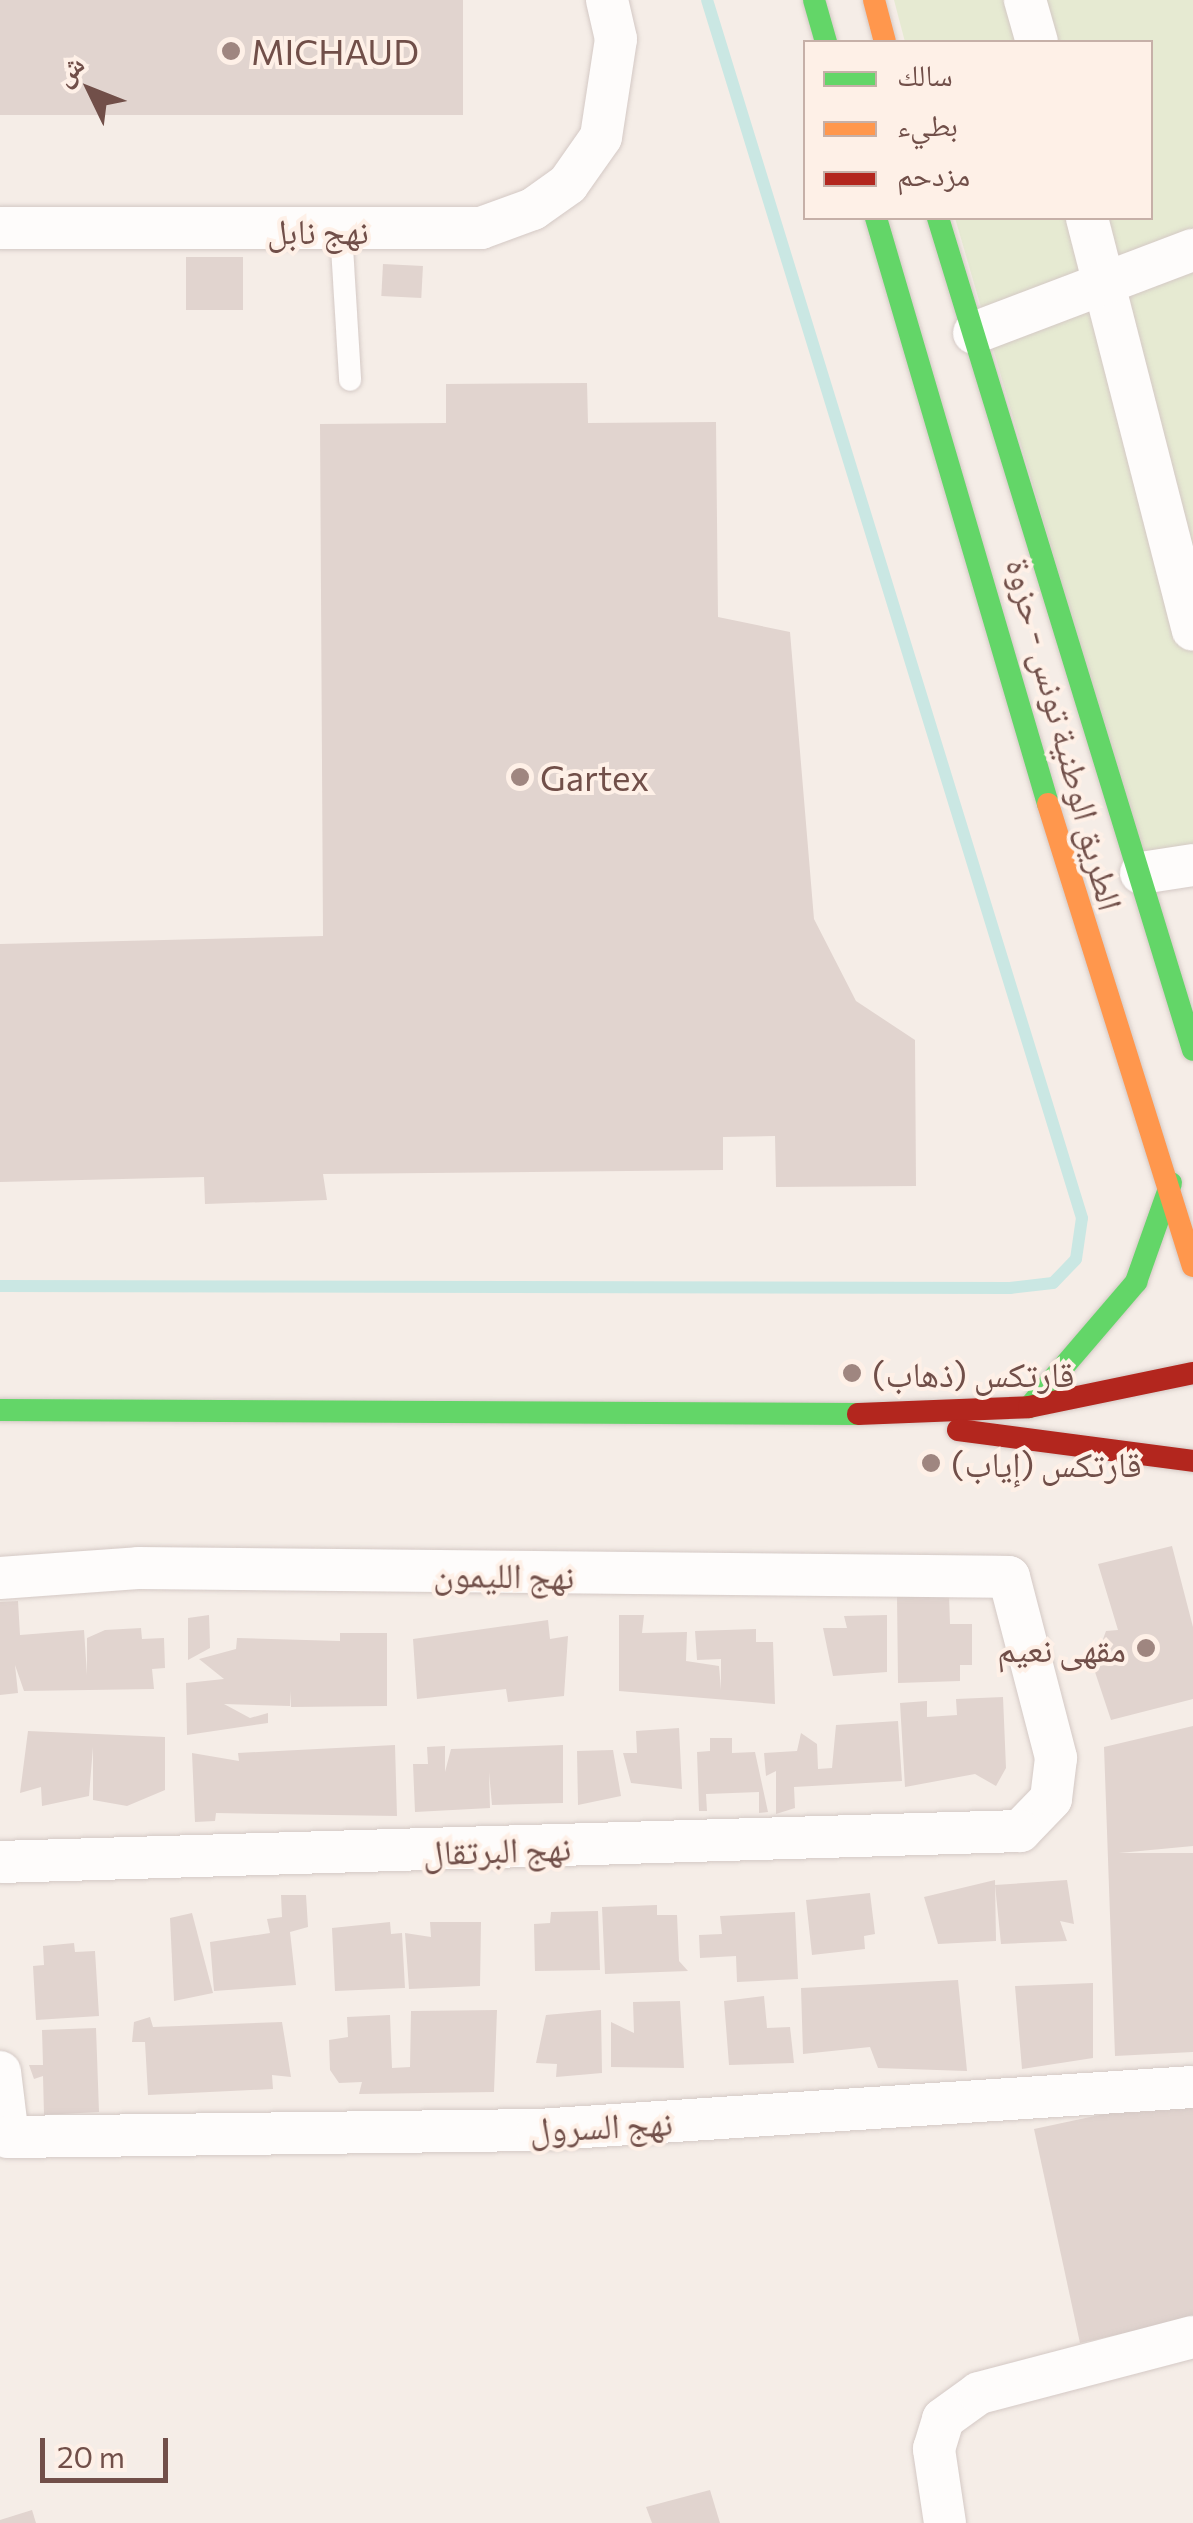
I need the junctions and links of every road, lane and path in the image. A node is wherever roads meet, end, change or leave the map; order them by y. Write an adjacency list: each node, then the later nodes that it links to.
1 (608, 0): 12 (street, نهج نابل)
2 (814, 0): 5 (main road)
3 (874, 0): 6 (main road)
4 (1025, 0): 7 (street)
5 (825, 40)
6 (884, 40)
7 (1036, 40)
8 (877, 220): 21 (main road, الطريق الوطنية تونس - حزوة)
9 (939, 220): 15 (main road, الطريق الوطنية تونس - حزوة)
10 (1088, 220): 14 (street)
11 (0, 228): 12 (street, نهج نابل)
12 (341, 231): 16 (lane)
13 (1193, 250): 14 (street)
14 (1105, 280): 15 (street); 17 (street)
15 (974, 333): 19 (main road, الطريق الوطنية تونس - حزوة)
16 (350, 380)
17 (1193, 630)
18 (1193, 865): 19 (street)
19 (1142, 873): 20 (main road, الطريق الوطنية تونس - حزوة)
20 (1193, 1050)
21 (1171, 1183): 22 (main road, الطريق الوطنية تونس - حزوة); 24 (main road)
22 (1193, 1266)
23 (1193, 1373): 24 (main road)
24 (1029, 1407): 26 (main road)
25 (0, 1410): 26 (main road)
26 (882, 1414): 27 (main road)
27 (1193, 1461)
28 (1009, 1577): 29 (street, نهج الليمون); 30 (street, نهج البرتقال)
29 (0, 1578)
30 (0, 1862)
31 (0, 2072): 32 (street, نهج السرول)
32 (1193, 2086)
33 (1193, 2337): 34 (street)
34 (945, 2523)

